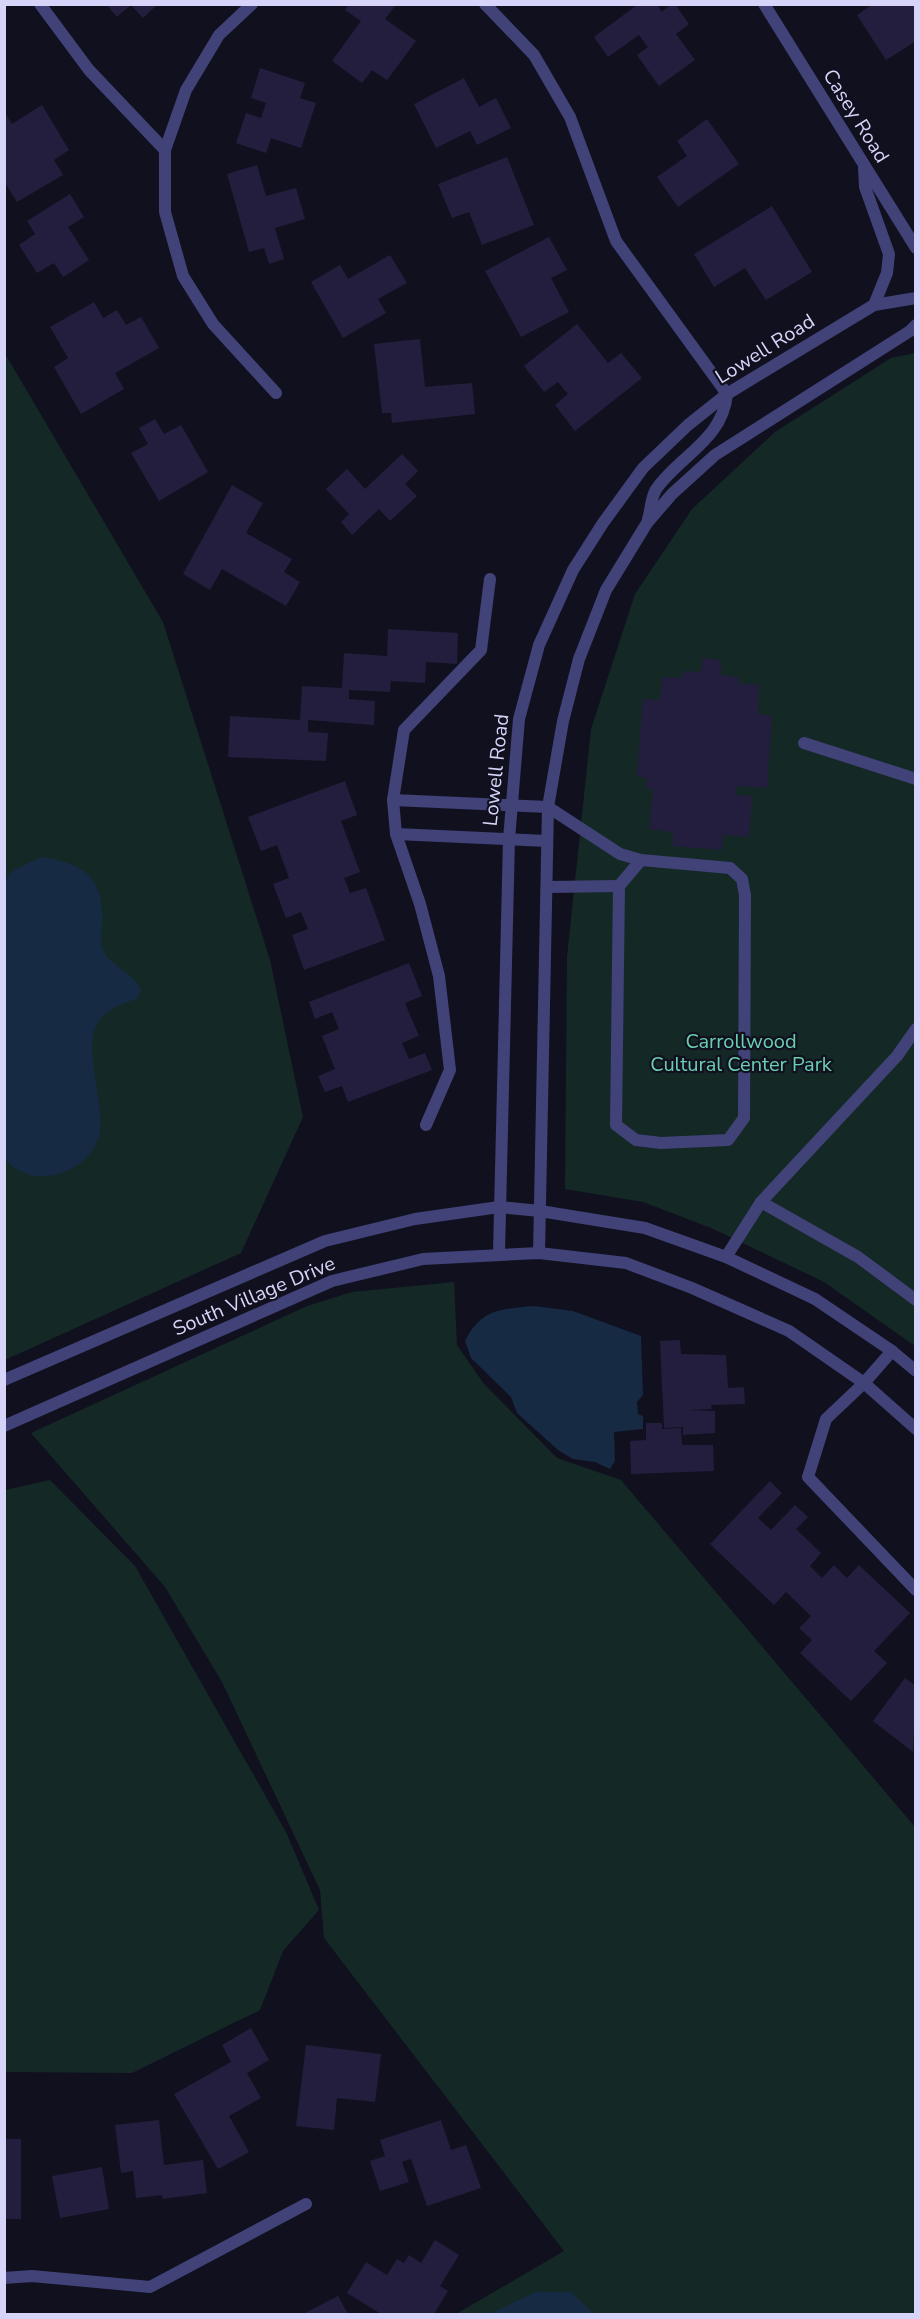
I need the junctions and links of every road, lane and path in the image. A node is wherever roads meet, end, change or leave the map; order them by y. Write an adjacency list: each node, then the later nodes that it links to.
1 (40, 4): 5 (street)
2 (252, 4): 5 (street)
3 (485, 4): 12 (street)
4 (764, 4): 6 (street, Casey Road)
5 (165, 150): 11 (street)
6 (864, 166): 7 (street, Casey Road); 9 (street)
7 (915, 248)
8 (915, 298): 9 (street, Lowell Road)
9 (874, 305): 12 (street, Lowell Road)
10 (915, 325): 13 (street)
11 (276, 393)
12 (728, 394): 13 (street); 18 (street, Lowell Road)
13 (647, 523): 19 (street)
14 (490, 579): 17 (street)
15 (804, 743): 16 (street)
16 (915, 779)
17 (393, 800): 18 (street); 20 (street)
18 (512, 806): 19 (street); 21 (street, Lowell Road)
19 (548, 807): 22 (street); 23 (street)
20 (396, 834): 21 (street); 27 (street)
21 (509, 839): 22 (street); 29 (street, Lowell Road)
22 (547, 841): 25 (street)
23 (641, 860): 24 (street); 24 (street)
24 (619, 886): 25 (street)
25 (546, 887): 30 (street)
26 (915, 1029): 28 (street)
27 (426, 1125)
28 (761, 1202): 33 (street); 34 (street)
29 (499, 1207): 30 (street, South Village Drive); 31 (street, Lowell Road); 37 (street, South Village Drive)
30 (540, 1211): 32 (street); 33 (street, South Village Drive)
31 (499, 1253): 32 (street, South Village Drive); 39 (street, South Village Drive)
32 (539, 1253): 38 (street, South Village Drive)
33 (726, 1257): 35 (street, South Village Drive)
34 (915, 1300)
35 (892, 1351): 36 (street, South Village Drive); 38 (street)
36 (915, 1371)
37 (4, 1380)
38 (864, 1383): 40 (street, South Village Drive); 41 (street)
39 (4, 1426)
40 (915, 1430)
41 (915, 1590)
42 (306, 2204): 43 (street)
43 (4, 2278)

